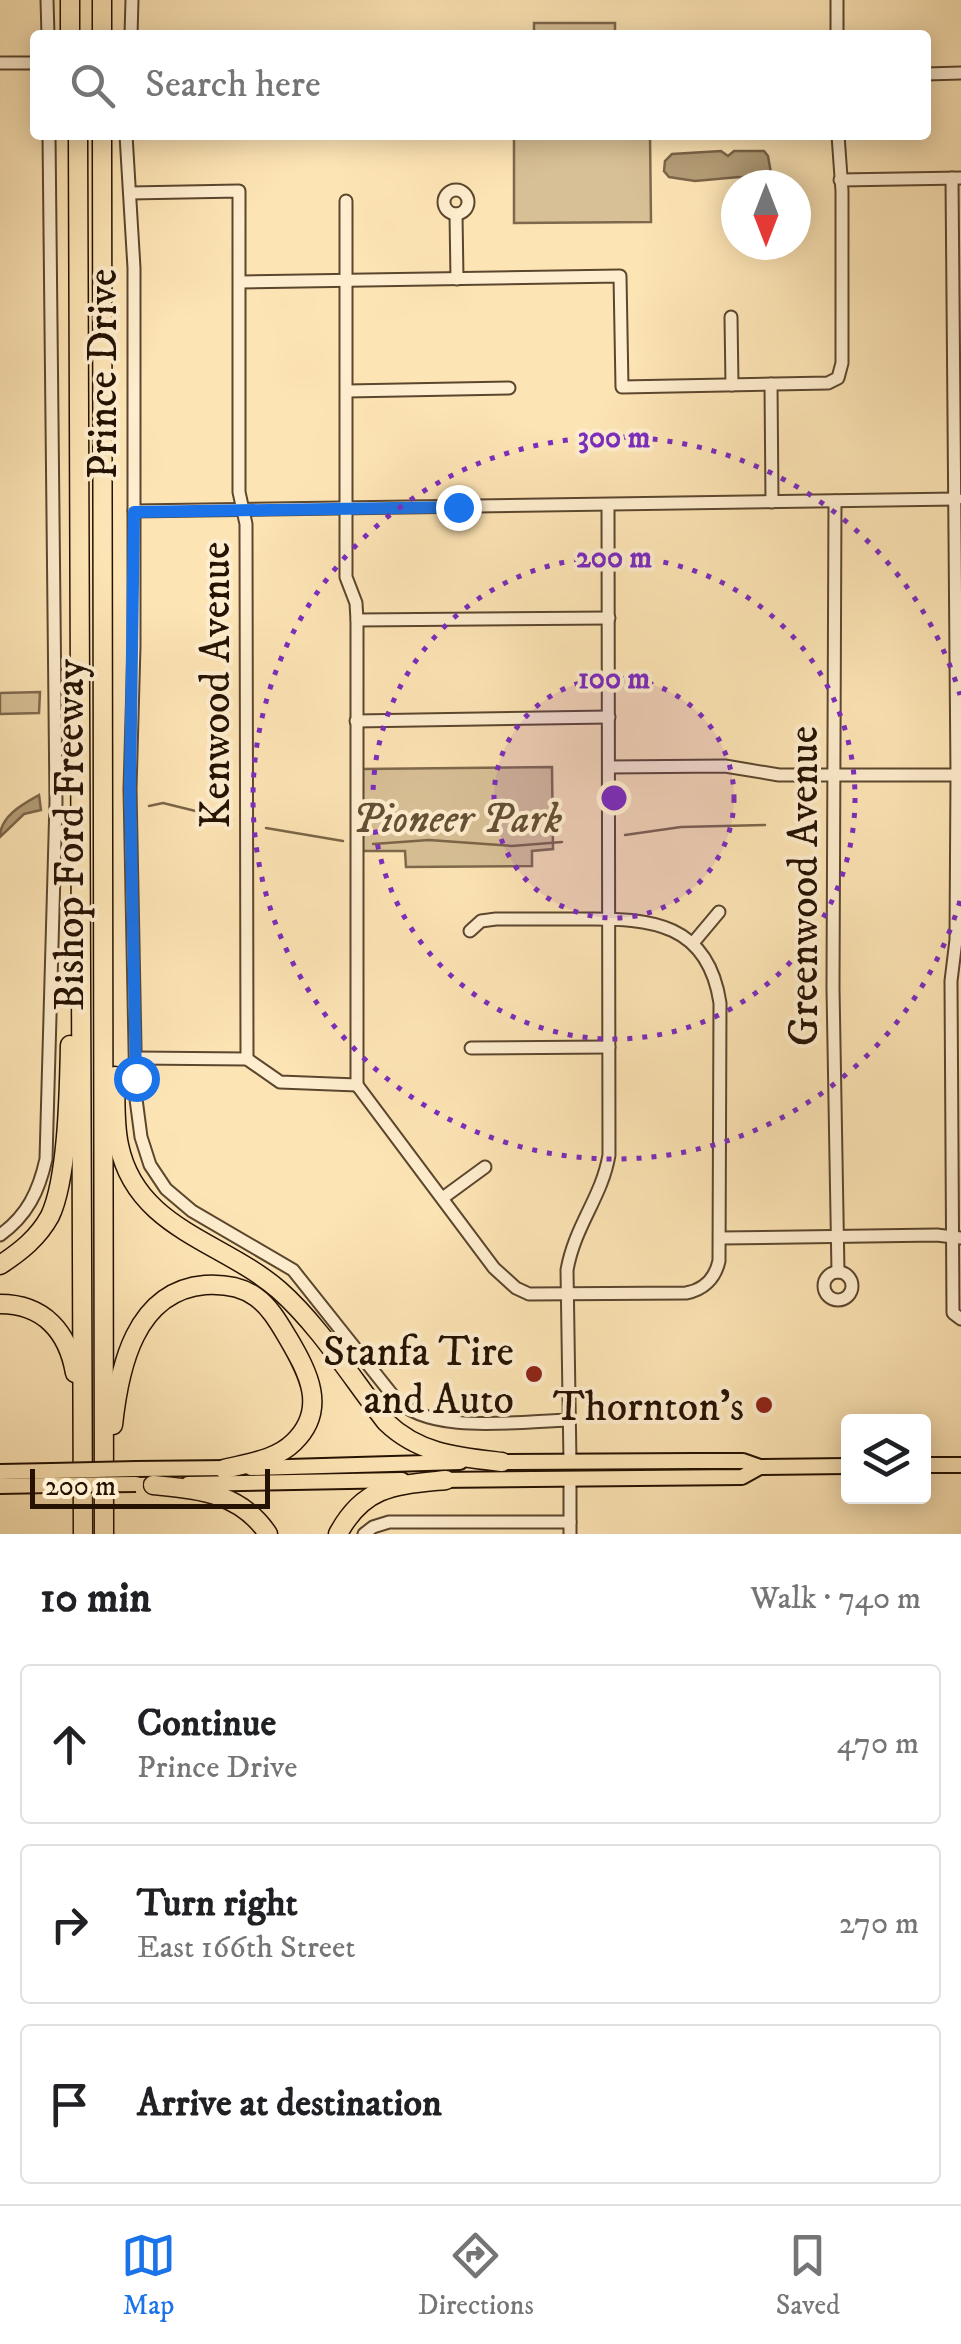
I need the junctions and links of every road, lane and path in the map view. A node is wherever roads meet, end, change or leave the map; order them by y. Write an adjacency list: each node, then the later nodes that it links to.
1 (47, 0): 7 (street)
2 (70, 0): 8 (highway)
3 (78, 0): 9 (highway)
4 (102, 0): 10 (highway)
5 (132, 0): 11 (street)
6 (837, 0): 12 (street)
7 (48, 30)
8 (73, 30)
9 (75, 30)
10 (102, 30)
11 (132, 30)
12 (838, 30)
13 (0, 63): 14 (street)
14 (30, 63)
15 (961, 73): 16 (street)
16 (931, 74)
17 (49, 140): 64 (street)
18 (78, 140): 50 (highway, Bishop Ford Freeway)
19 (102, 140): 51 (highway, Bishop Ford Freeway)
20 (126, 140): 24 (street, Prince Drive)
21 (838, 140): 23 (street)
22 (956, 178): 23 (street); 34 (street)
23 (840, 180): 31 (street)
24 (130, 194): 29 (street, Kenwood Avenue); 42 (street, Prince Drive)
25 (346, 201): 28 (street)
26 (456, 214): 27 (street)
27 (457, 279): 28 (street); 32 (street)
28 (346, 280): 29 (street); 35 (street)
29 (240, 282): 41 (street, Kenwood Avenue)
30 (731, 317): 32 (street)
31 (771, 384): 32 (street); 38 (street)
32 (732, 385)
33 (509, 388): 35 (street)
34 (956, 388): 36 (street)
35 (347, 391): 40 (street)
36 (957, 499): 37 (street); 49 (street)
37 (835, 501): 38 (street); 48 (street, Greenwood Avenue)
38 (772, 502): 39 (street)
39 (608, 504): 40 (street); 43 (street)
40 (346, 508): 41 (street); 44 (street)
41 (243, 510): 42 (street); 59 (street, Kenwood Avenue)
42 (134, 512): 58 (street, Prince Drive)
43 (609, 618): 44 (street); 45 (street)
44 (357, 620): 46 (street)
45 (609, 717): 46 (street); 47 (street)
46 (356, 721): 60 (street)
47 (609, 766): 48 (street); 53 (street)
48 (836, 776): 49 (street); 65 (street, Greenwood Avenue)
49 (959, 776): 61 (street)
50 (80, 860): 68 (highway); 73 (highway, Bishop Ford Freeway)
51 (104, 904): 75 (highway, Bishop Ford Freeway); 76 (highway)
52 (719, 912): 55 (street)
53 (608, 918): 54 (street); 55 (street); 56 (street)
54 (470, 931)
55 (693, 943): 67 (street)
56 (609, 1047): 57 (street); 70 (street)
57 (471, 1048)
58 (136, 1058): 59 (street); 74 (street, Prince Drive)
59 (247, 1059): 60 (street)
60 (357, 1085): 63 (street)
61 (956, 1095): 66 (street)
62 (485, 1167): 63 (street)
63 (444, 1197): 70 (street)
64 (0, 1235)
65 (838, 1236): 66 (street); 67 (street); 69 (street, Greenwood Avenue)
66 (956, 1237): 72 (street)
67 (720, 1238): 70 (street)
68 (0, 1265)
69 (838, 1272)
70 (567, 1295): 74 (street)
71 (0, 1304): 73 (highway)
72 (958, 1318)
73 (83, 1417): 90 (highway, Bishop Ford Freeway)
74 (570, 1420): 77 (street)
75 (104, 1454): 82 (highway); 91 (highway, Bishop Ford Freeway)
76 (502, 1462): 77 (main road); 82 (main road)
77 (570, 1462): 80 (main road); 87 (main road)
78 (931, 1465): 79 (main road)
79 (961, 1465)
80 (760, 1466): 81 (main road); 87 (main road)
81 (841, 1466)
82 (224, 1468): 85 (main road)
83 (0, 1472): 84 (main road)
84 (52, 1478): 85 (main road, bridge); 88 (main road)
85 (142, 1479): 86 (main road); 92 (highway)
86 (446, 1480): 87 (main road); 93 (highway)
87 (570, 1480): 89 (street)
88 (0, 1486)
89 (570, 1528): 94 (street)
90 (80, 1534)
91 (104, 1534)
92 (268, 1534)
93 (338, 1534)
94 (364, 1534)

